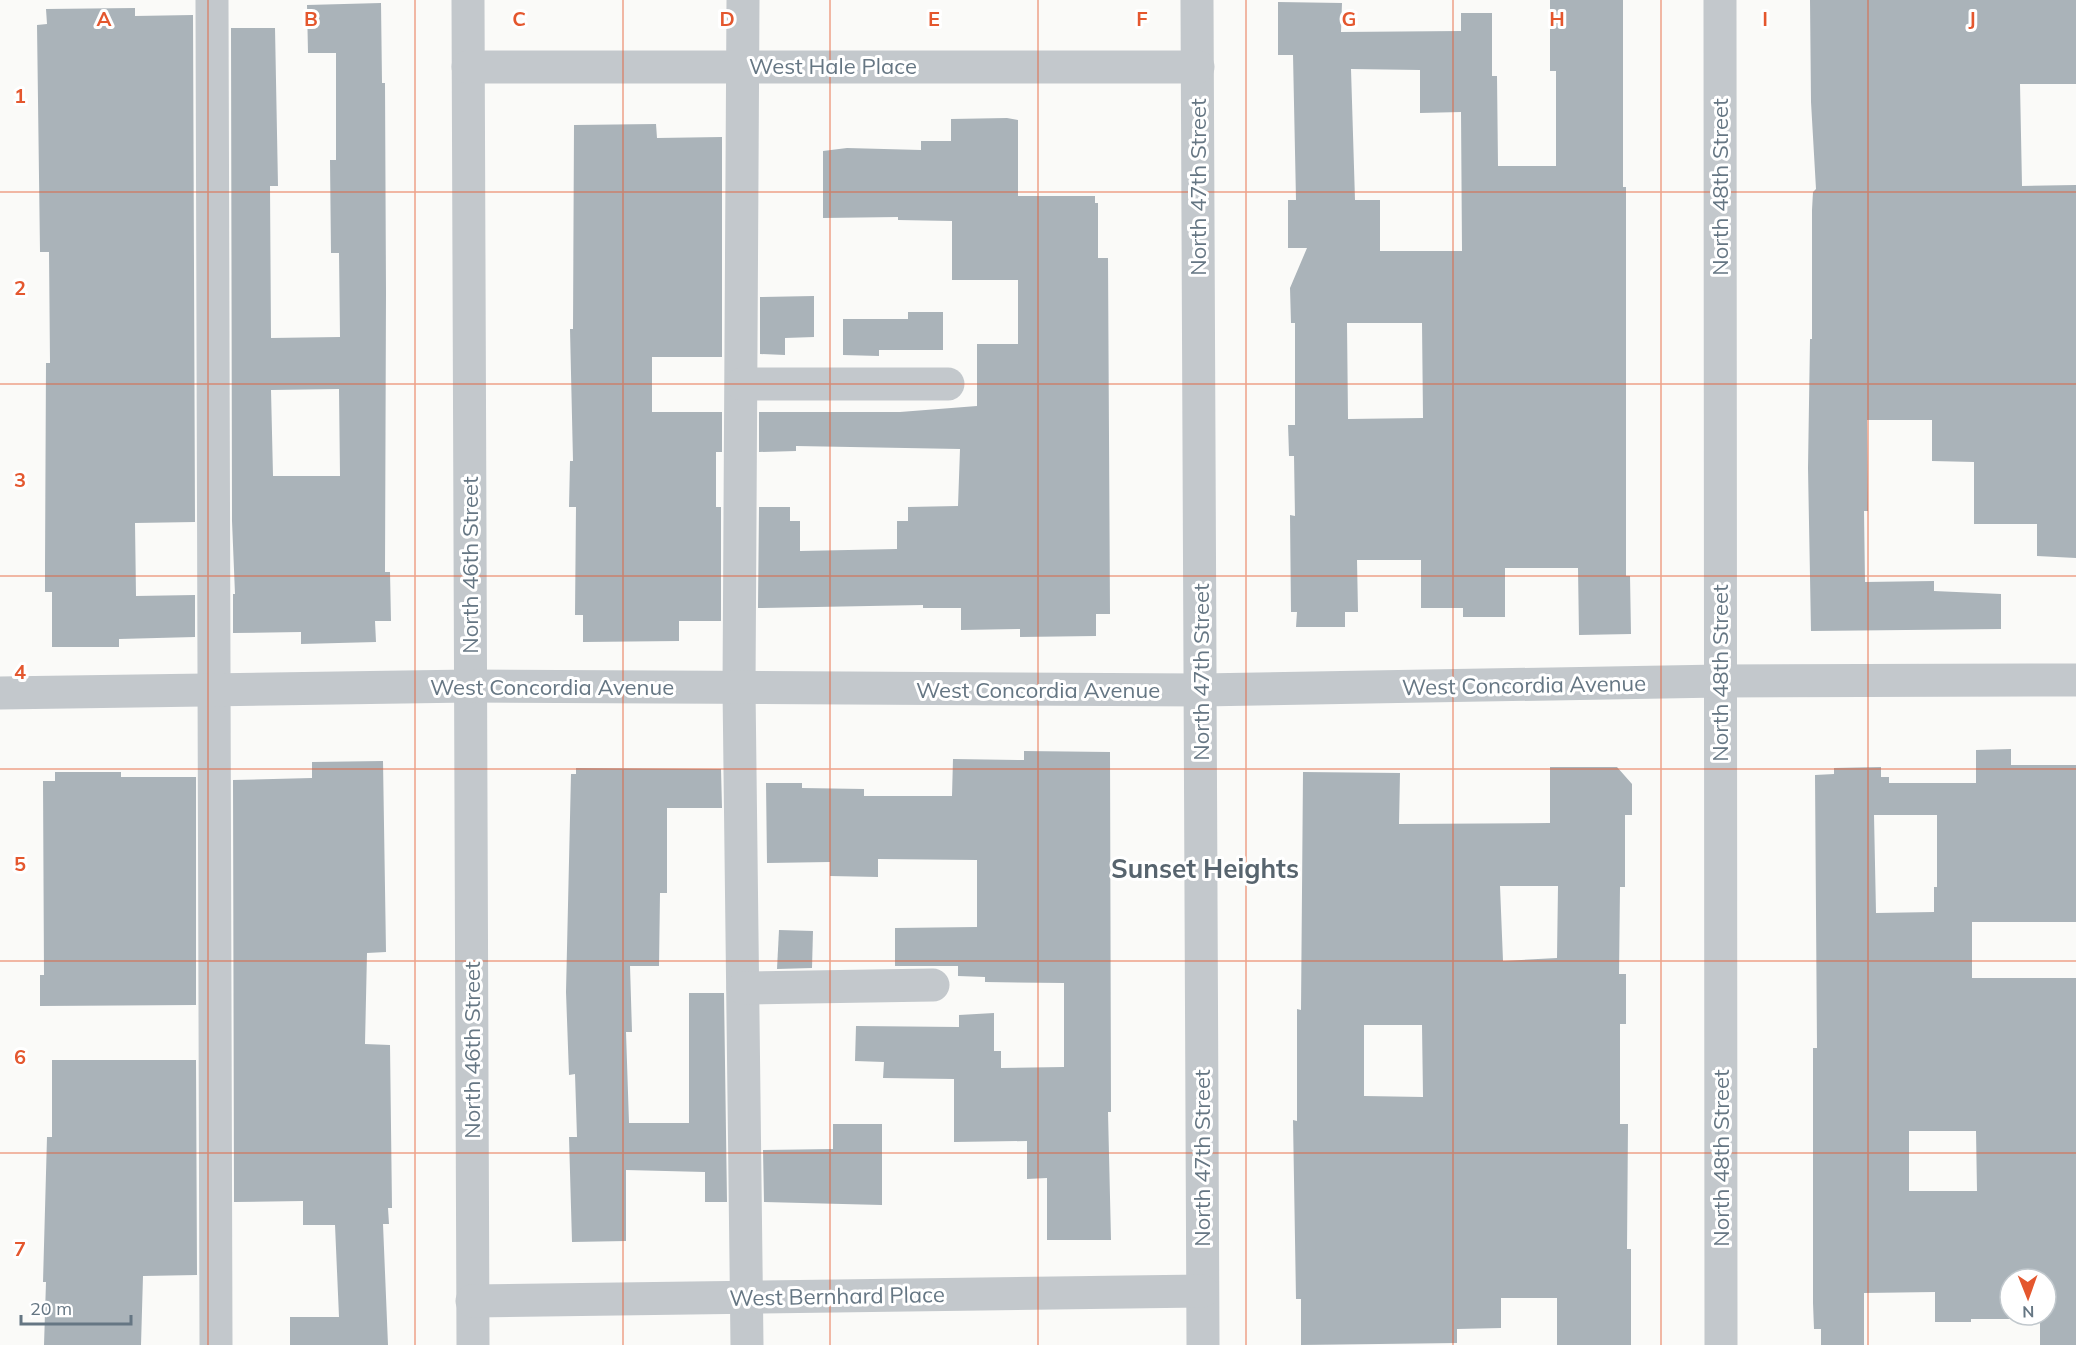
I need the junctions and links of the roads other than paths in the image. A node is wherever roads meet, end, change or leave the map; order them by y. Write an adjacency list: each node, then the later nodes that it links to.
1 (212, 0): 15 (street)
2 (468, 0): 6 (street, North 46th Street)
3 (743, 0): 7 (street)
4 (1197, 0): 8 (street, North 47th Street)
5 (1720, 0): 11 (street, North 48th Street)
6 (468, 66): 7 (street, West Hale Place); 13 (street, North 46th Street)
7 (744, 66): 8 (street, West Hale Place); 9 (street)
8 (1198, 67): 16 (street, North 47th Street)
9 (741, 384): 10 (street); 14 (street)
10 (948, 384)
11 (1720, 681): 12 (street, West Concordia Avenue); 16 (street, West Concordia Avenue); 27 (street, North 48th Street)
12 (2076, 681)
13 (470, 686): 14 (street, West Concordia Avenue); 15 (street, West Concordia Avenue); 22 (street, North 46th Street)
14 (739, 688): 16 (street, West Concordia Avenue); 19 (street)
15 (216, 690): 17 (street, West Concordia Avenue); 23 (street)
16 (1201, 690): 20 (street, North 47th Street)
17 (0, 693)
18 (933, 985): 19 (street)
19 (743, 988): 21 (street)
20 (1202, 1291): 21 (street, West Bernhard Place); 26 (street, North 47th Street)
21 (747, 1297): 22 (street, West Bernhard Place); 25 (street)
22 (472, 1301): 24 (street, North 46th Street)
23 (216, 1345)
24 (473, 1345)
25 (747, 1345)
26 (1203, 1345)
27 (1721, 1345)

